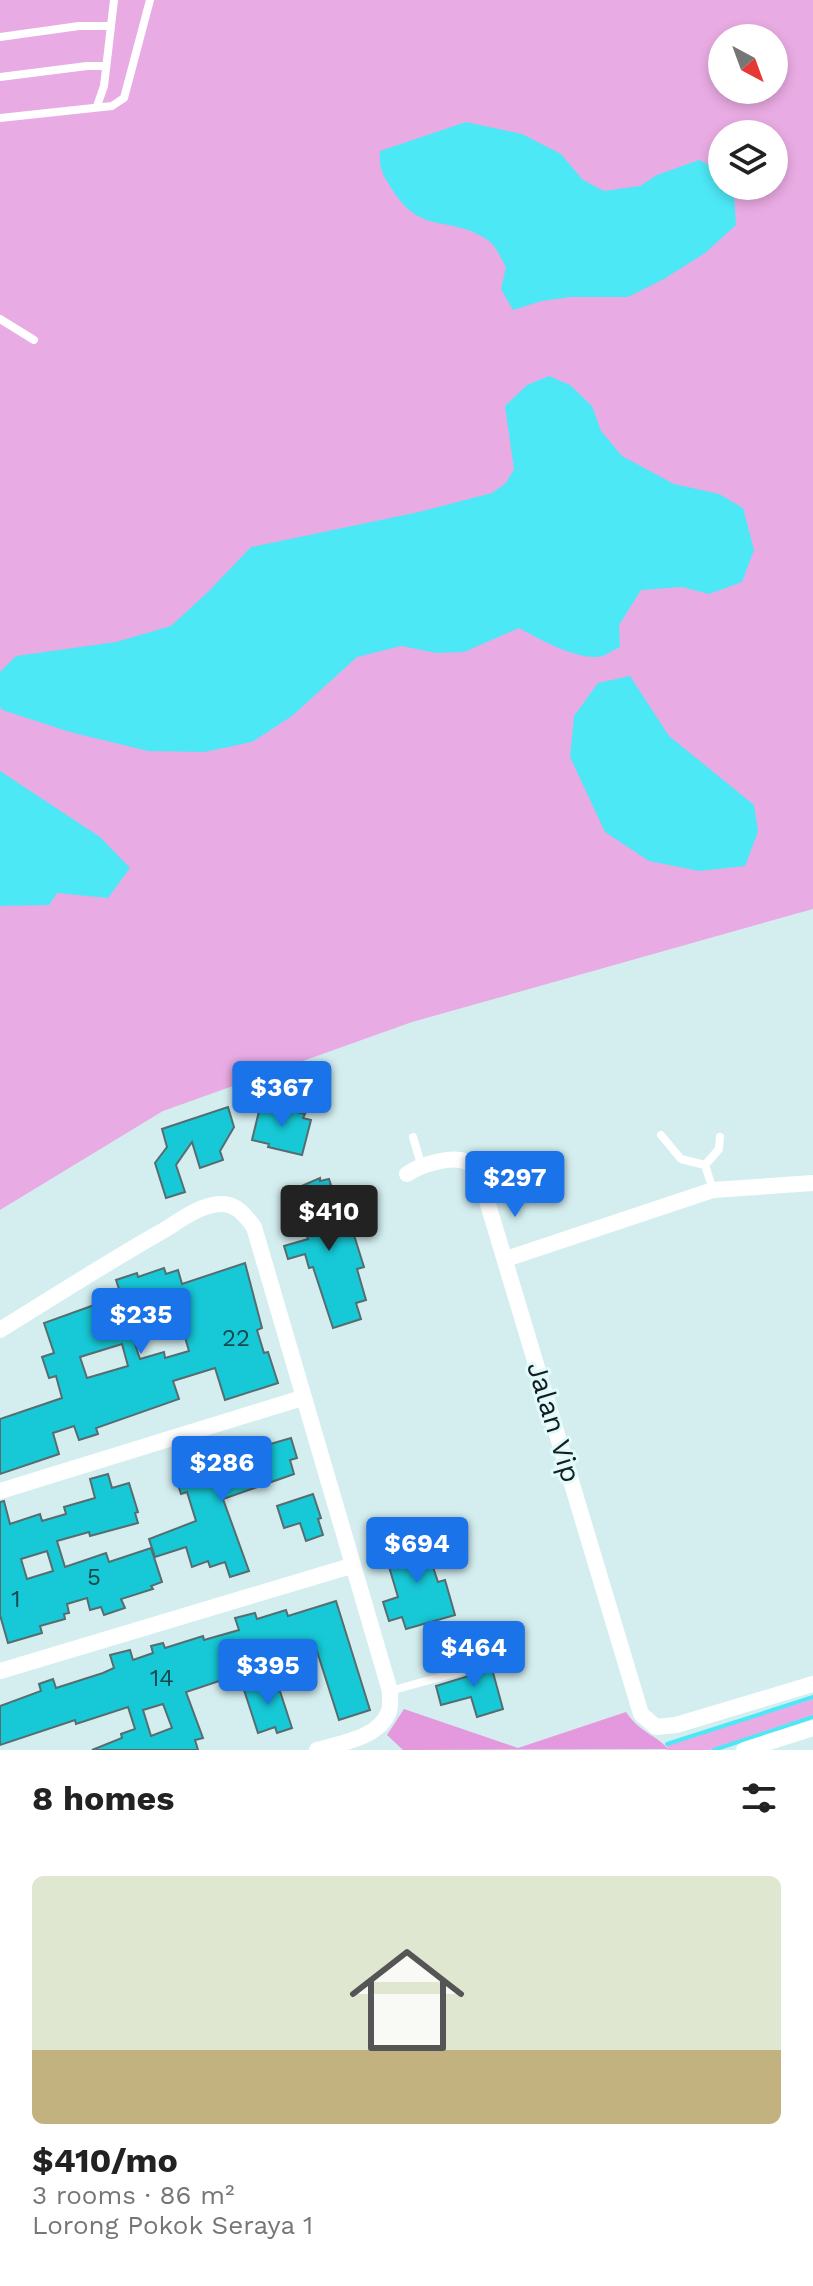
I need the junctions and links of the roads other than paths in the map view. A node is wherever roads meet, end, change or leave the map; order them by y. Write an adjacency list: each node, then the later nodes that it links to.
1 (114, 0): 3 (lane)
2 (150, 0): 7 (lane)
3 (111, 26): 4 (lane); 5 (lane)
4 (0, 37)
5 (106, 66): 6 (lane); 7 (lane)
6 (0, 77)
7 (97, 106): 8 (lane)
8 (0, 118)
9 (0, 319): 10 (lane)
10 (34, 340)
11 (661, 1135): 14 (lane)
12 (413, 1137): 15 (lane)
13 (720, 1137): 14 (lane)
14 (705, 1165): 17 (lane)
15 (414, 1169): 18 (street, Jalan Vip)
16 (813, 1183): 17 (street)
17 (713, 1190): 18 (street)
18 (506, 1259): 25 (street, Jalan Vip)
19 (0, 1330): 20 (street)
20 (302, 1398): 21 (street); 22 (street)
21 (0, 1491)
22 (351, 1566): 24 (street); 26 (street)
23 (466, 1670): 26 (lane)
24 (0, 1671)
25 (813, 1684)
26 (390, 1691): 28 (street)
27 (813, 1728): 29 (street)
28 (317, 1750)
29 (744, 1750)

